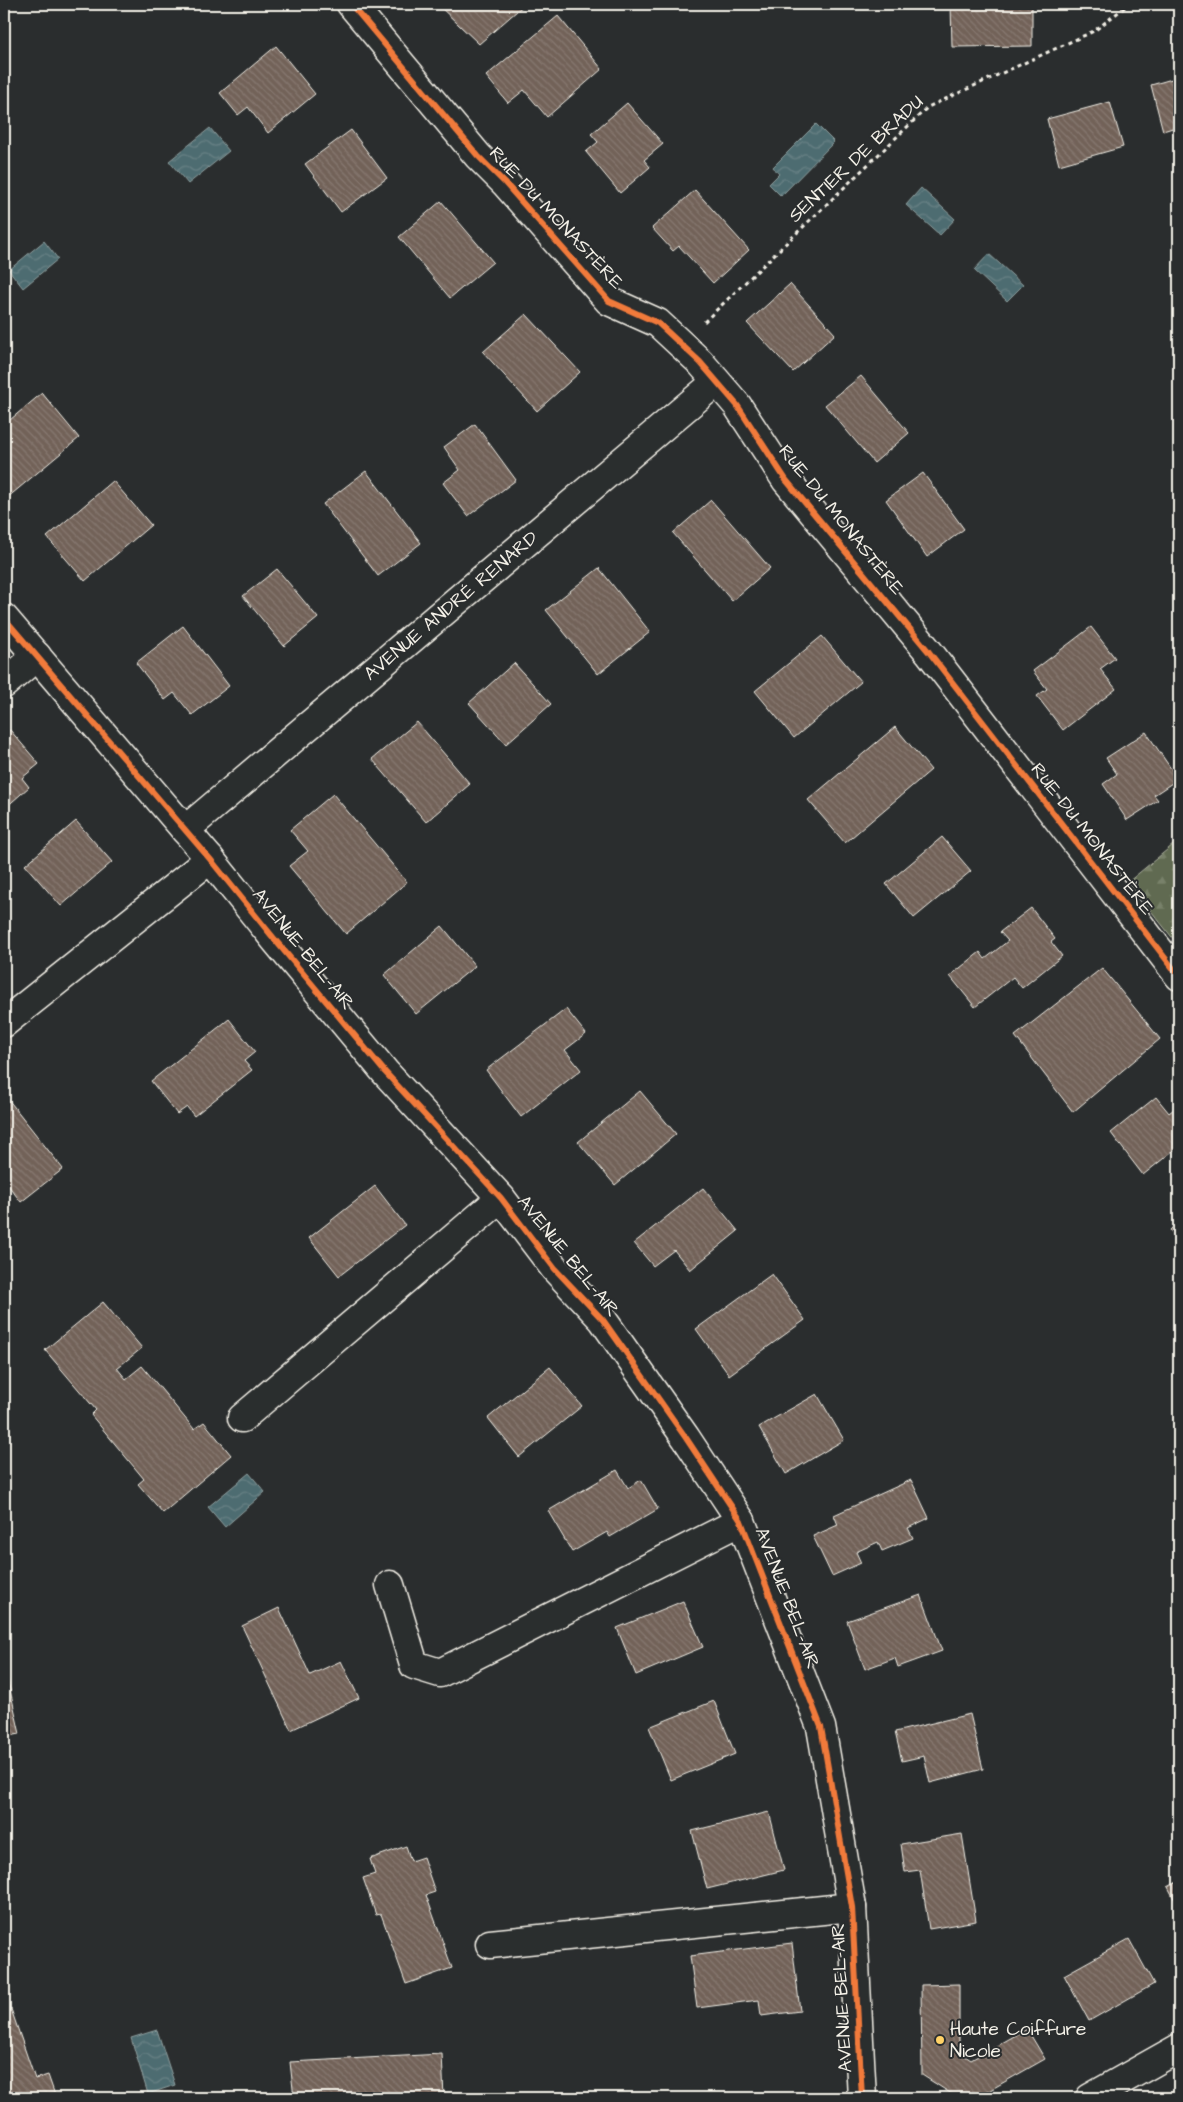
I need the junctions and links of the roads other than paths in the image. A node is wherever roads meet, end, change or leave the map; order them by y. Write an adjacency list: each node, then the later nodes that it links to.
1 (351, 4): 2 (street, RUE DU MONASTÈRE)
2 (716, 382): 6 (street, AVENUE ANDRÉ RENARD); 8 (street, RUE DU MONASTÈRE)
3 (4, 618): 4 (street, AVENUE BEL-AIR)
4 (37, 656): 5 (street); 6 (street, AVENUE BEL-AIR)
5 (4, 684)
6 (185, 830): 7 (street, AVENUE BEL-AIR)
7 (210, 858): 9 (street); 10 (street, AVENUE BEL-AIR)
8 (1179, 976)
9 (4, 1023)
10 (501, 1198): 11 (street); 12 (street, AVENUE BEL-AIR)
11 (242, 1418)
12 (742, 1521): 13 (street); 14 (street, AVENUE BEL-AIR)
13 (390, 1585)
14 (852, 1907): 15 (street); 17 (street, AVENUE BEL-AIR)
15 (490, 1944)
16 (1179, 2048): 18 (street)
17 (862, 2098)
18 (1090, 2098)

